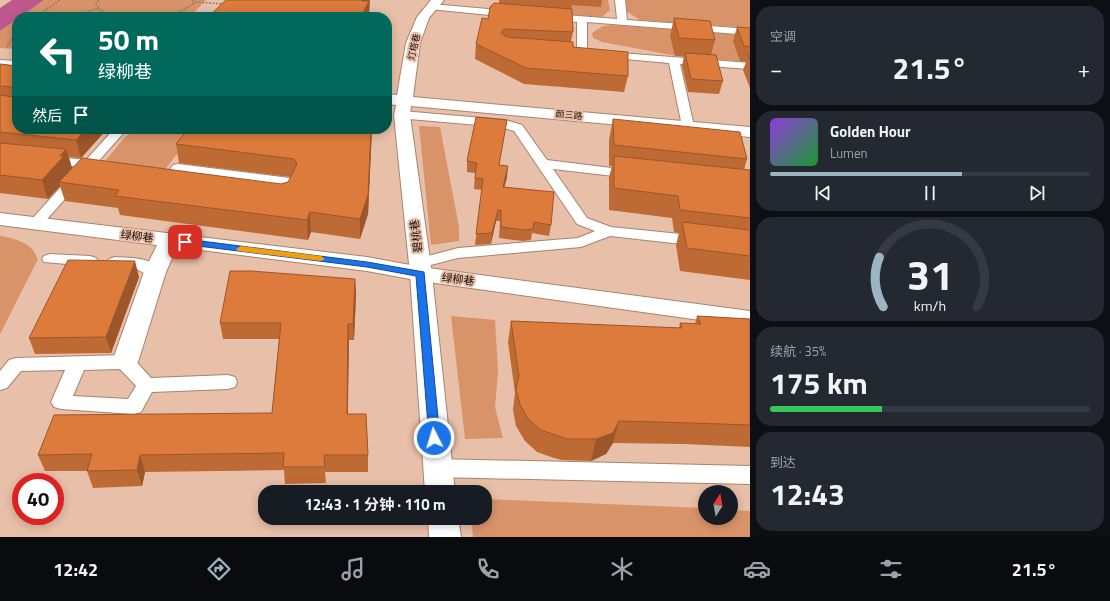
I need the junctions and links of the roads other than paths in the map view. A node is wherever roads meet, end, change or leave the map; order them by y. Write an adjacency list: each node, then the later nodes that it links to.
1 (620, 0): 6 (lane)
2 (435, 3): 3 (lane); 12 (street, 灯塔巷)
3 (517, 15)
4 (540, 17): 5 (lane)
5 (582, 19): 6 (lane); 8 (lane)
6 (622, 22): 7 (lane)
7 (750, 32)
8 (674, 60): 11 (lane); 13 (lane)
9 (0, 64): 10 (street)
10 (12, 65)
11 (750, 66)
12 (398, 105): 13 (street, 颜三路); 17 (lane); 30 (street, 碧桃巷)
13 (688, 126): 14 (street, 颜三路)
14 (750, 133)
15 (117, 134): 18 (lane)
16 (38, 158): 18 (lane)
17 (544, 164): 19 (lane); 26 (lane)
18 (91, 169): 25 (lane)
19 (647, 176)
20 (153, 180): 21 (lane)
21 (168, 182): 22 (lane); 23 (lane)
22 (183, 184)
23 (267, 196)
24 (0, 219): 25 (street, 绿柳巷)
25 (36, 224): 27 (street, 绿柳巷)
26 (608, 231): 28 (lane); 30 (lane)
27 (170, 240): 30 (street, 绿柳巷); 31 (street)
28 (713, 243)
29 (50, 259): 31 (lane)
30 (420, 268): 32 (street, 绿柳巷); 38 (street, 碧桃巷)
31 (155, 272): 33 (street)
32 (750, 319)
33 (124, 362): 34 (lane); 37 (lane)
34 (77, 363): 36 (lane); 37 (lane)
35 (228, 382): 37 (lane)
36 (0, 383)
37 (146, 385)
38 (437, 468): 39 (lane); 40 (street, 碧桃巷)
39 (750, 476)
40 (439, 485)
41 (444, 525): 42 (street)
42 (445, 537)

